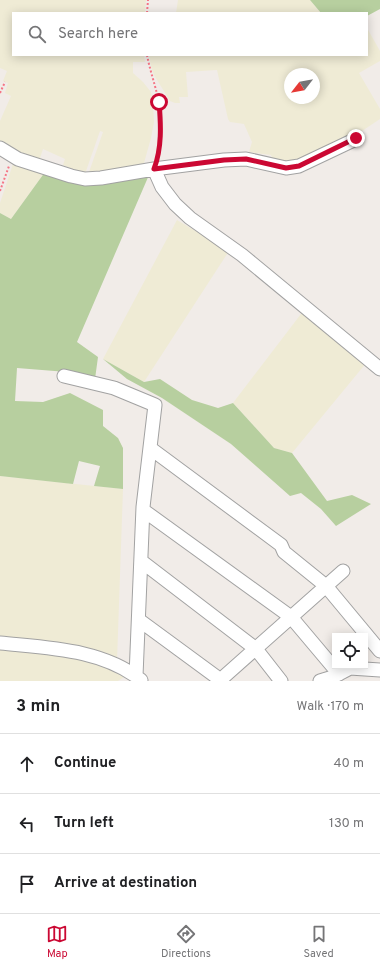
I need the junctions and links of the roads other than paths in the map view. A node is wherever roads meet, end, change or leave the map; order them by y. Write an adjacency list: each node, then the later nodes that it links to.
1 (356, 138): 3 (street)
2 (0, 148): 3 (street)
3 (154, 169): 4 (street)
4 (380, 369)
5 (64, 376): 6 (street)
6 (150, 448): 7 (street); 10 (street)
7 (143, 510): 8 (street); 11 (street)
8 (141, 561): 12 (street); 14 (street)
9 (343, 571): 10 (street)
10 (326, 586): 11 (street); 15 (street)
11 (291, 617): 14 (street); 17 (street)
12 (139, 620): 18 (street); 19 (street)
13 (0, 643): 18 (street)
14 (256, 649): 19 (street); 20 (street)
15 (380, 651)
16 (380, 670): 17 (street)
17 (339, 674): 21 (street)
18 (140, 678)
19 (220, 680)
20 (281, 681)
21 (320, 681)

